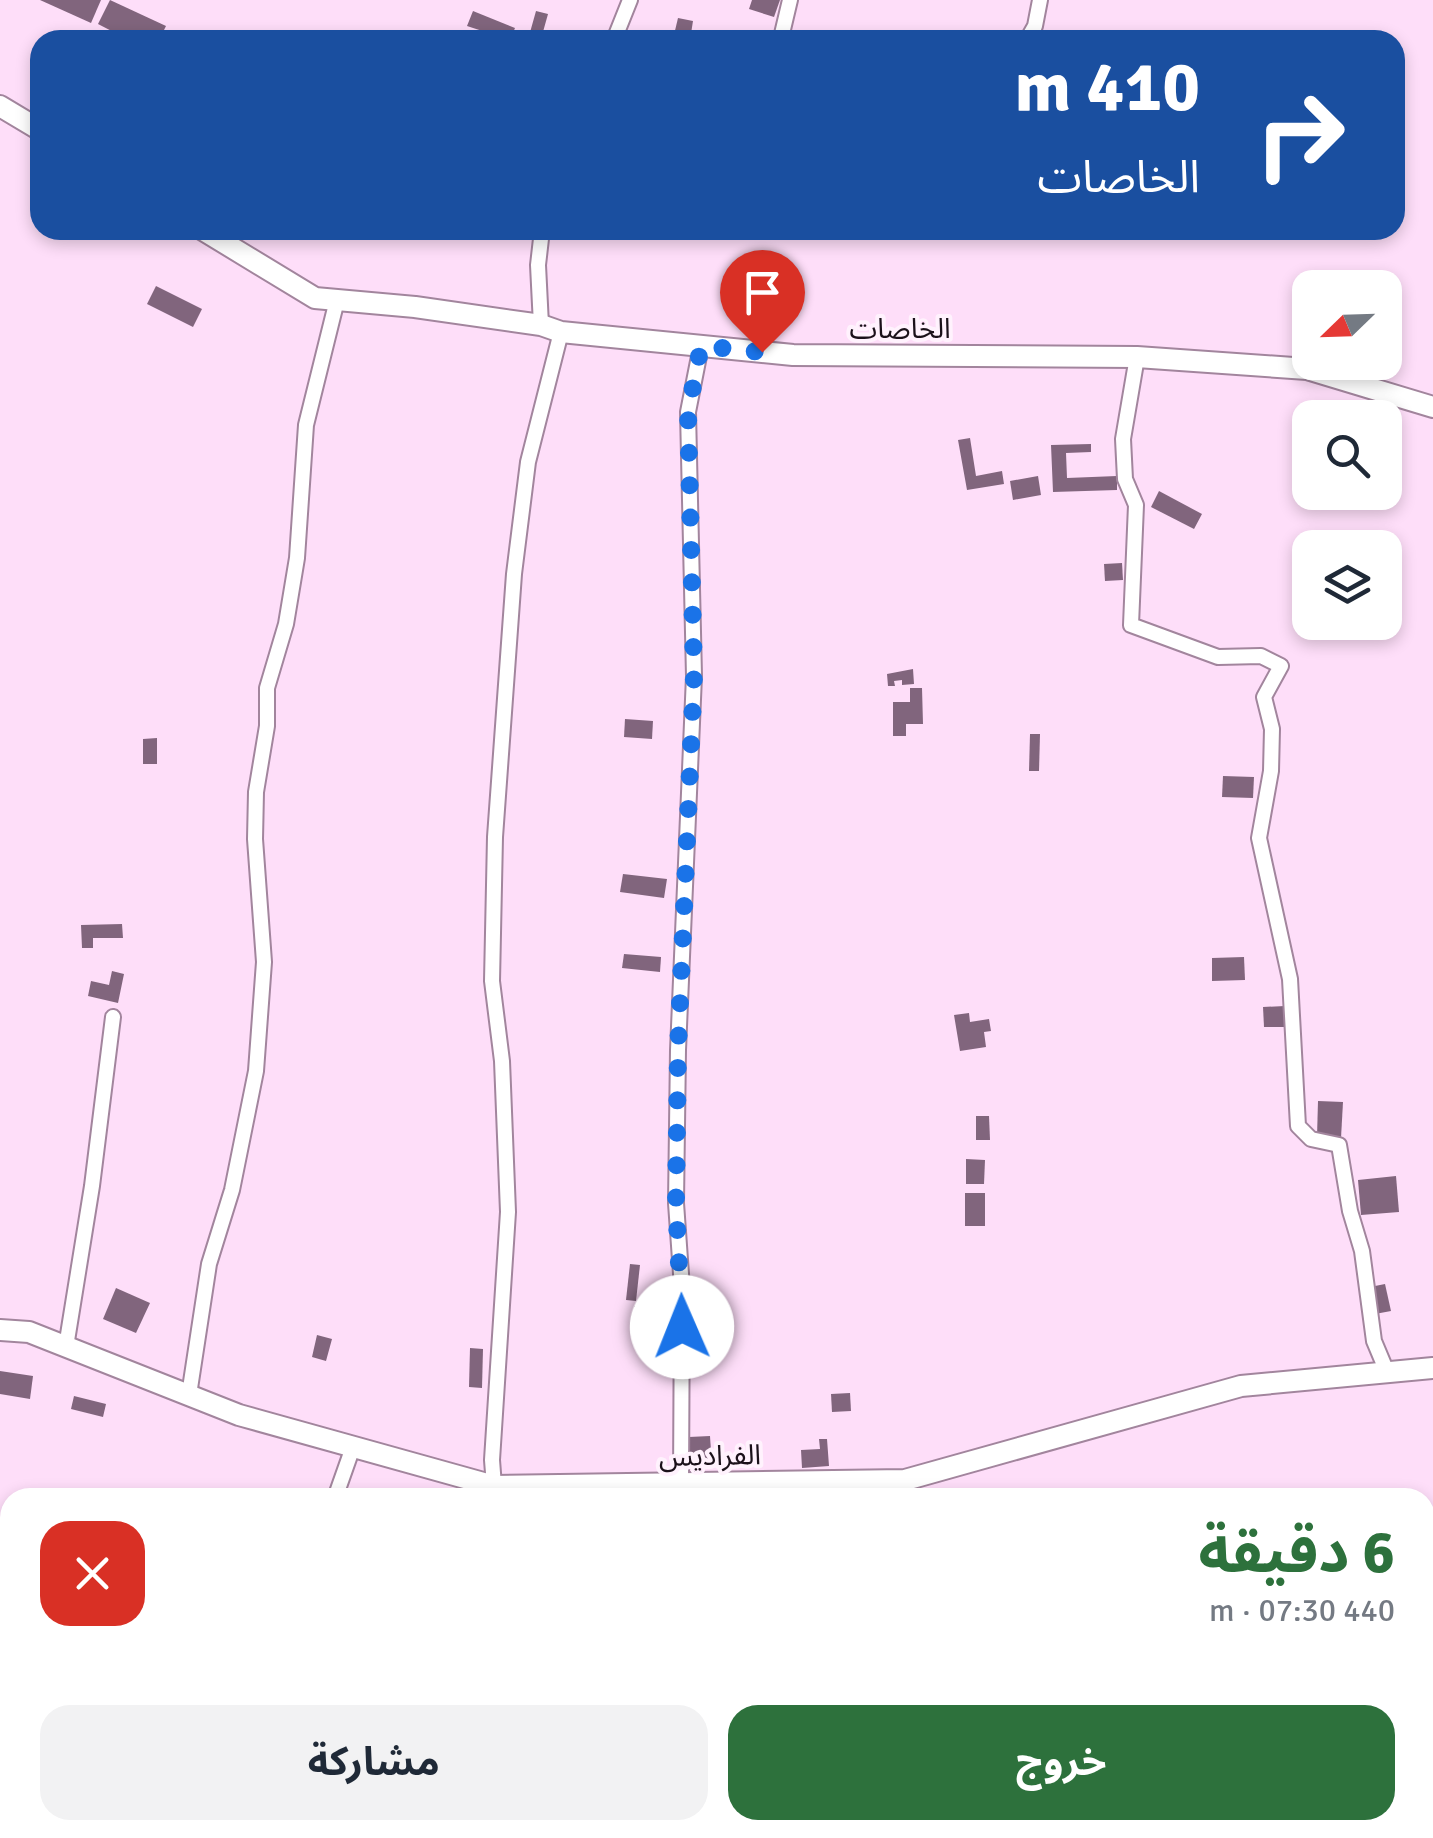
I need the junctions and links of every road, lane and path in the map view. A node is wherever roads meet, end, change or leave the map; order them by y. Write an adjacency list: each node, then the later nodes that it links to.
1 (630, 0): 4 (street)
2 (790, 0): 5 (street)
3 (1040, 0): 6 (street)
4 (618, 30)
5 (783, 30)
6 (1033, 30)
7 (0, 106): 8 (street)
8 (30, 124)
9 (219, 240): 11 (street, الخاصات)
10 (541, 240): 12 (street)
11 (337, 300): 12 (street, الخاصات); 21 (street)
12 (551, 329): 13 (street, الخاصات); 24 (street)
13 (701, 346): 14 (street, الخاصات); 23 (street)
14 (1137, 357): 15 (street, الخاصات); 20 (street)
15 (1433, 407)
16 (114, 1017): 18 (street)
17 (0, 1330): 18 (street, الفراديس)
18 (66, 1347): 21 (street, الفراديس)
19 (1433, 1368): 20 (street, الفراديس)
20 (1387, 1372): 27 (street, الفراديس)
21 (189, 1396): 22 (street, الفراديس)
22 (353, 1447): 24 (street, الفراديس); 25 (street)
23 (681, 1483): 24 (street, الفراديس); 26 (street, الفراديس)
24 (494, 1486)
25 (339, 1488)
26 (735, 1488)
27 (786, 1488)

